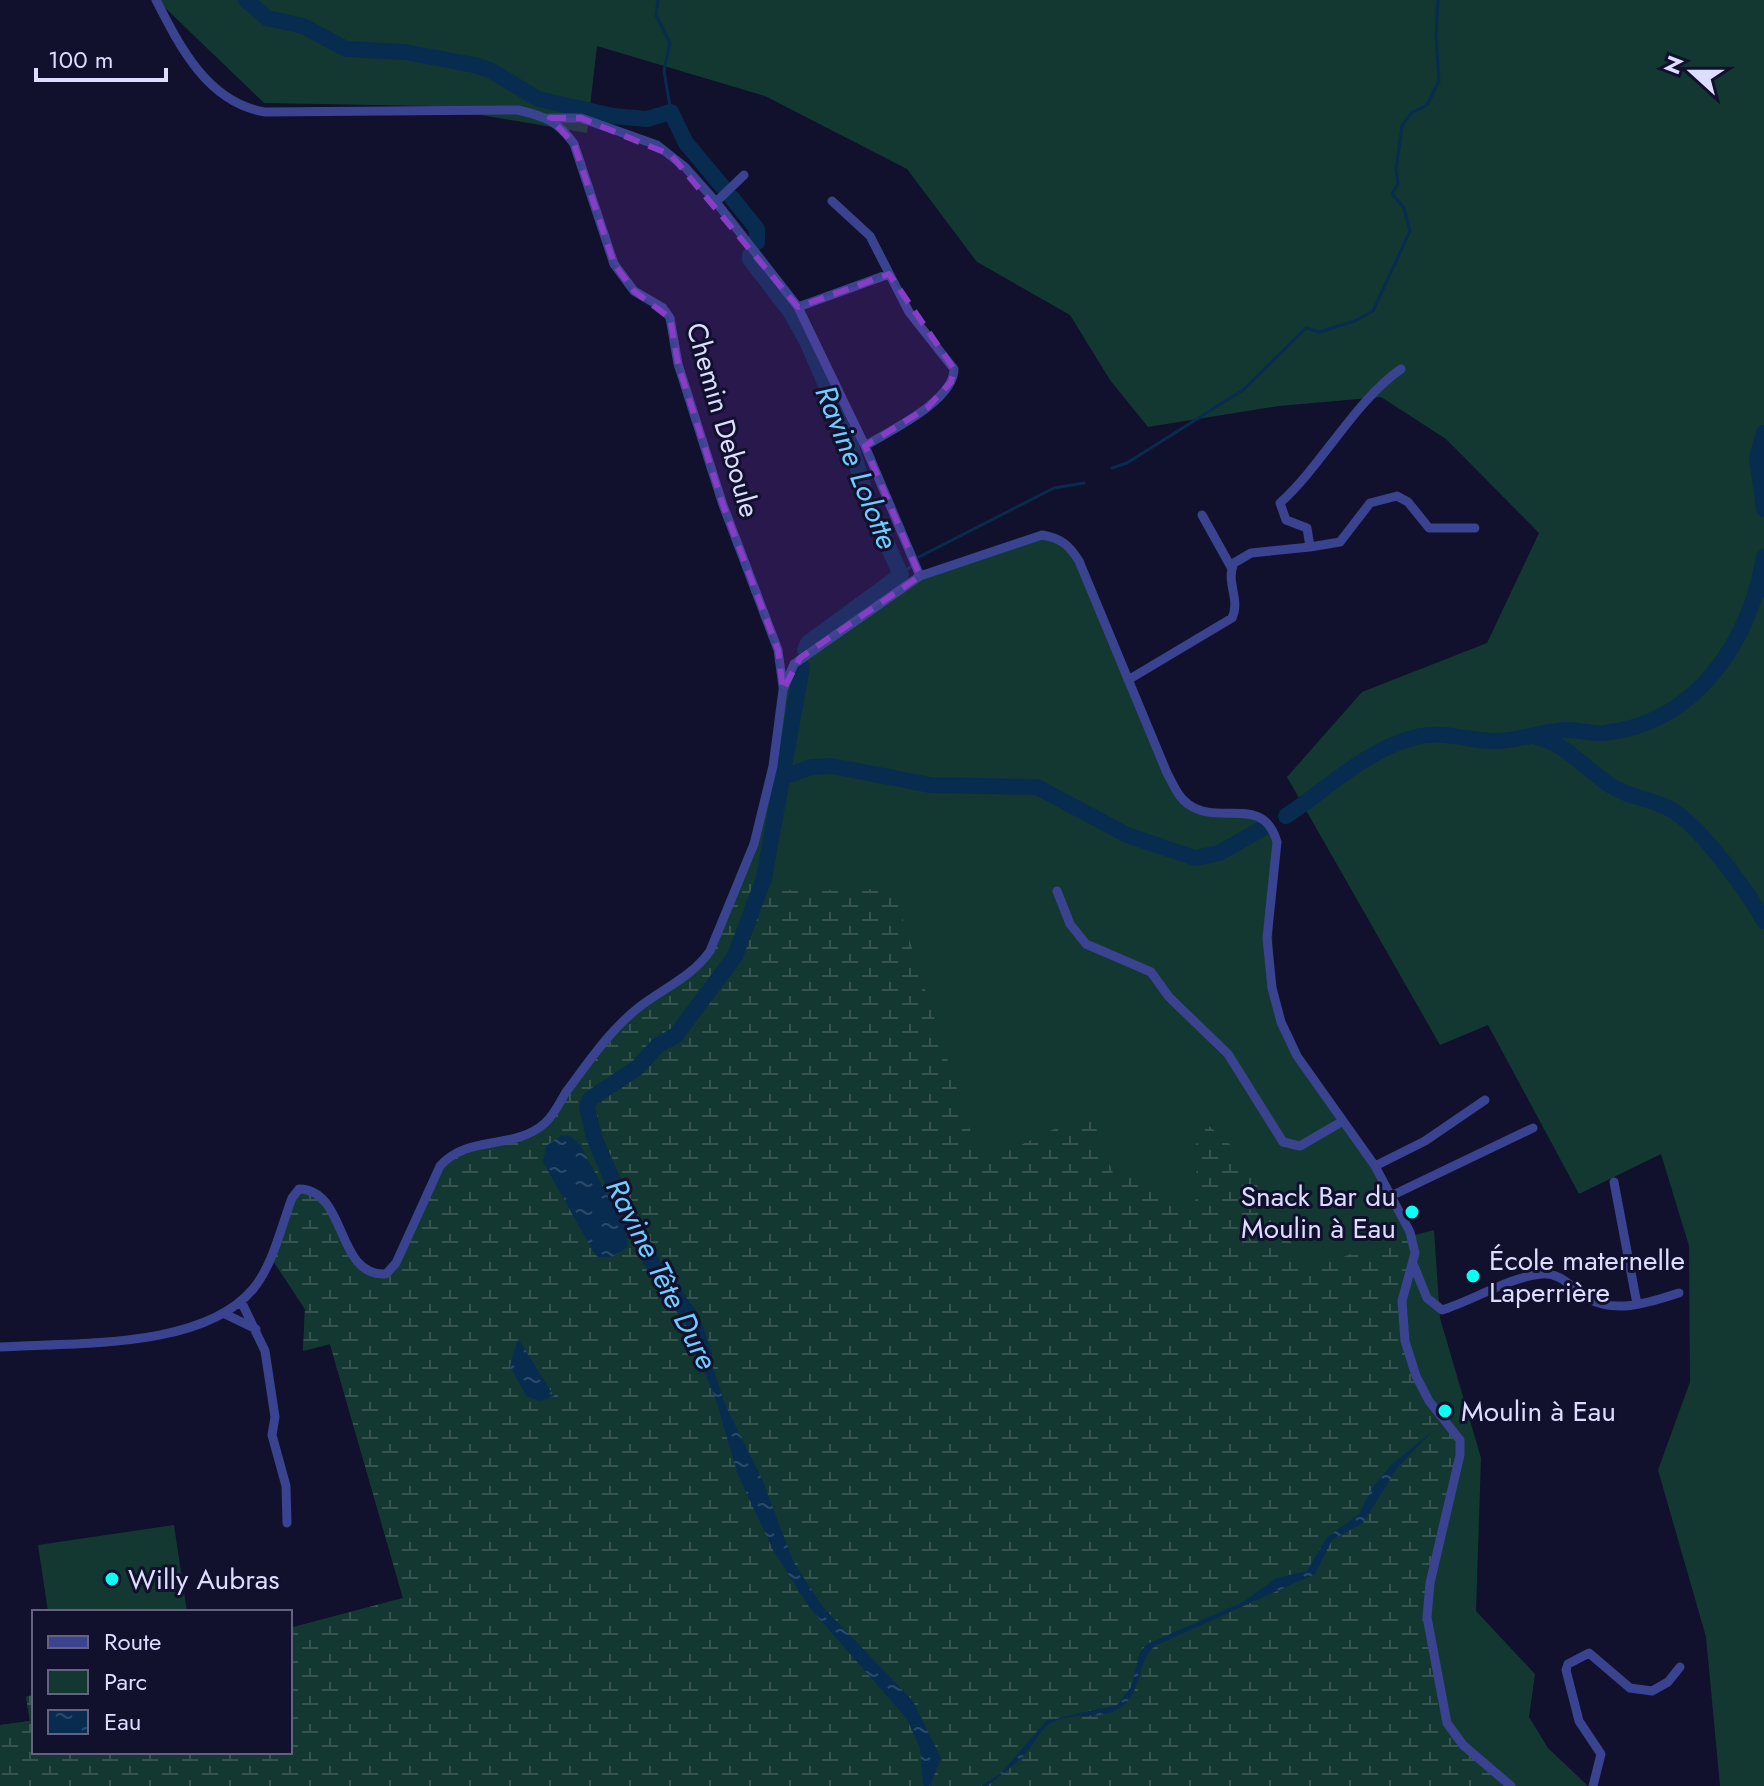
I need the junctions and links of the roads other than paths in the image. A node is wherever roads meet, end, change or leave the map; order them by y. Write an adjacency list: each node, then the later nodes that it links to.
1 (156, 0): 2 (street)
2 (550, 118): 5 (street); 16 (street, Chemin Deboule)
3 (744, 175): 5 (street)
4 (832, 201): 6 (street)
5 (716, 202): 7 (street)
6 (889, 274): 7 (street); 9 (street)
7 (798, 307): 9 (street)
8 (1401, 369): 12 (street)
9 (865, 446): 14 (street)
10 (1202, 515): 13 (street)
11 (1475, 528): 12 (street)
12 (1310, 547): 13 (street)
13 (1231, 567): 15 (street)
14 (920, 576): 15 (street); 16 (street)
15 (1128, 680): 19 (street)
16 (783, 690): 26 (street)
17 (1057, 891): 19 (street)
18 (1485, 1100): 21 (street)
19 (1343, 1121): 21 (street)
20 (1533, 1128): 23 (street)
21 (1375, 1166): 23 (street)
22 (1614, 1182): 27 (street)
23 (1393, 1195): 24 (street)
24 (1414, 1266): 27 (street); 33 (street)
25 (1679, 1293): 27 (street)
26 (241, 1301): 28 (street); 29 (street)
27 (1634, 1306)
28 (225, 1314): 29 (street); 30 (street)
29 (256, 1329): 31 (street)
30 (0, 1347)
31 (287, 1523)
32 (1680, 1667): 34 (street)
33 (1511, 1786)
34 (1593, 1786)

